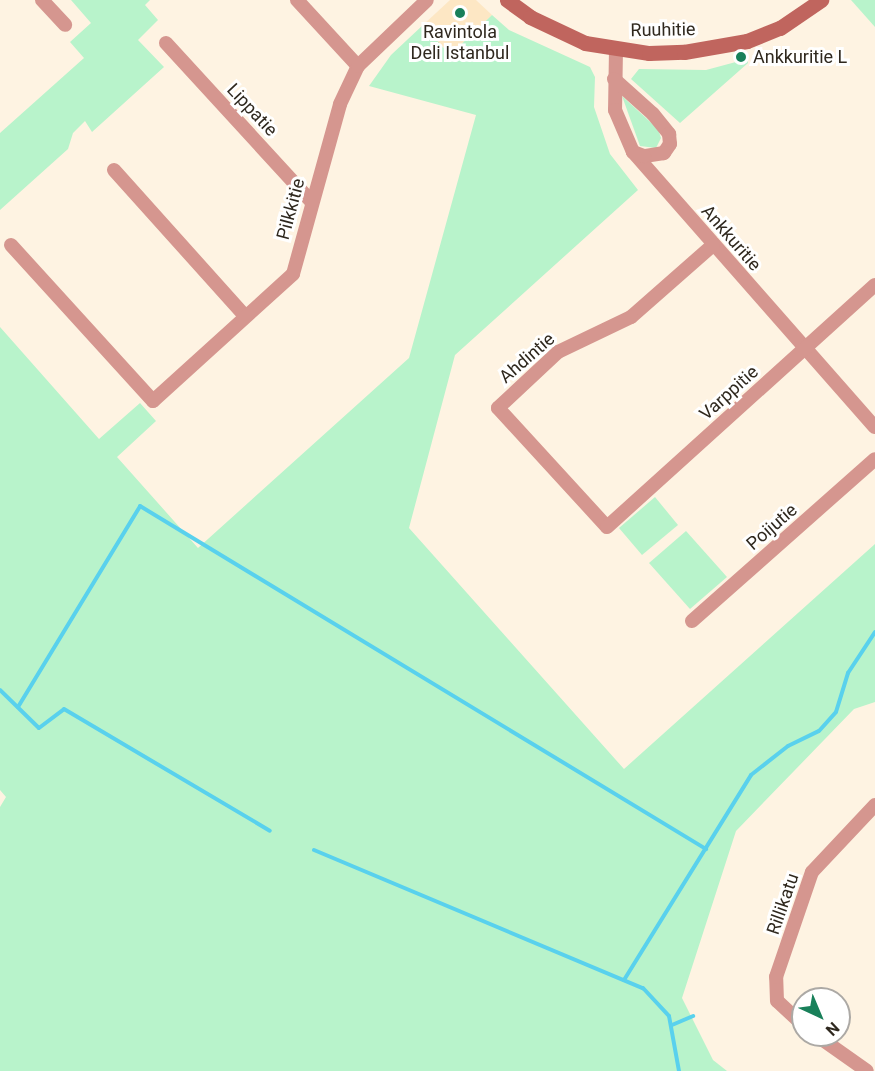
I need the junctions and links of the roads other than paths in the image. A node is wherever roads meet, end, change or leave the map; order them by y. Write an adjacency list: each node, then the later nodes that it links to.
1 (42, 0): 6 (street)
2 (297, 0): 9 (street)
3 (427, 0): 9 (street, Pilkkitie)
4 (507, 0): 8 (street, Ruuhitie)
5 (821, 0): 8 (street, Ruuhitie)
6 (65, 25)
7 (166, 43): 13 (street, Lippatie)
8 (616, 49): 10 (street, Ankkuritie)
9 (358, 66): 13 (street, Pilkkitie)
10 (614, 79): 11 (street, Ankkuritie); 11 (street)
11 (633, 152): 15 (street, Ankkuritie)
12 (114, 170): 17 (street)
13 (311, 201): 17 (street, Pilkkitie)
14 (11, 245): 17 (street, Pilkkitie)
15 (713, 245): 18 (street, Ankkuritie); 21 (street, Ahdintie)
16 (875, 285): 18 (street, Varppitie)
17 (245, 316)
18 (805, 348): 19 (street, Ankkuritie); 21 (street, Varppitie)
19 (875, 427)
20 (875, 459): 22 (street, Poijutie)
21 (607, 527)
22 (692, 621)
23 (875, 805): 24 (street, Rillikatu)
24 (791, 1014)
25 (833, 1047): 26 (street)
26 (867, 1071)

